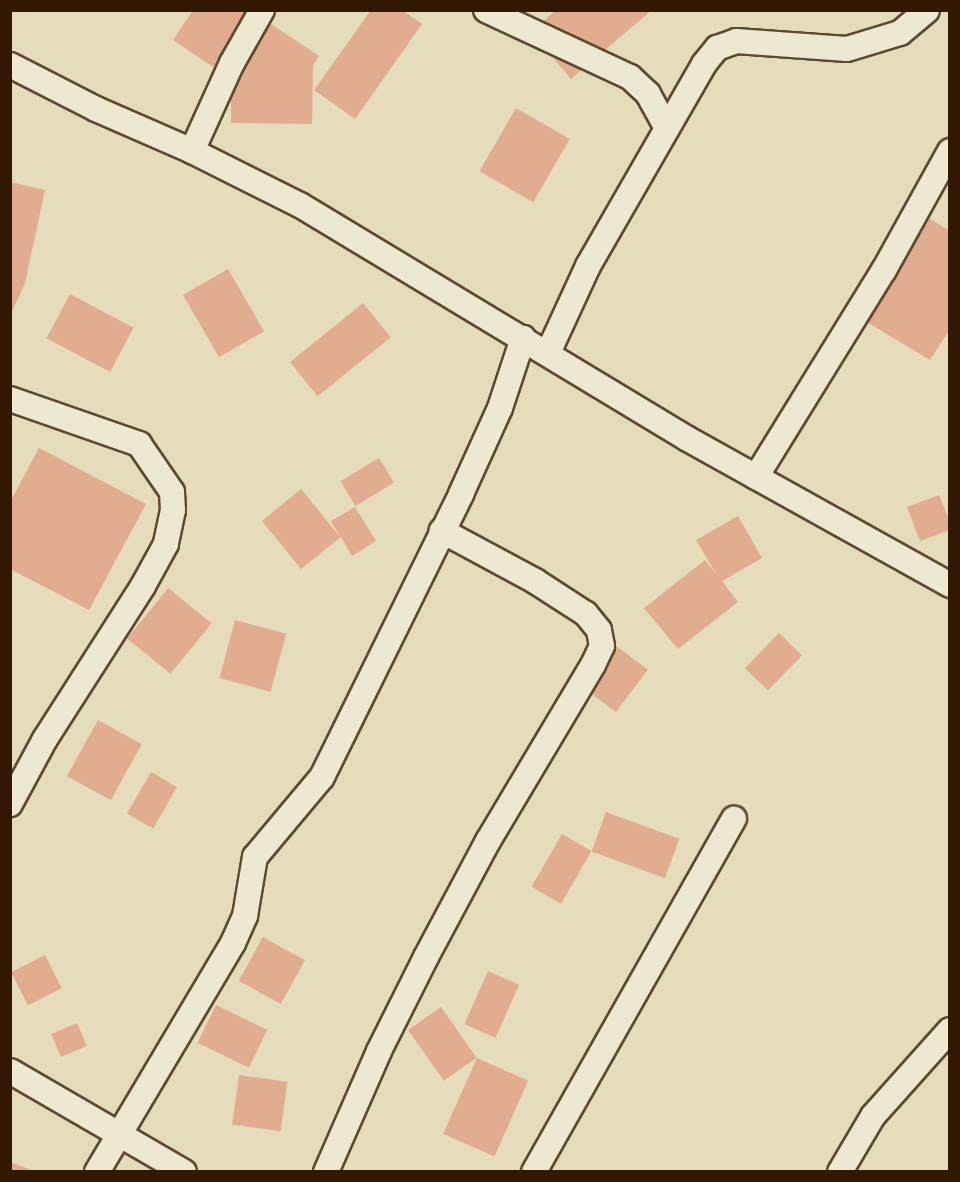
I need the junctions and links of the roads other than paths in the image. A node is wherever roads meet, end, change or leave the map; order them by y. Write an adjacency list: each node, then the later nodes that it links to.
1 (262, 10): 6 (street)
2 (486, 10): 5 (street)
3 (927, 10): 5 (street)
4 (10, 65): 6 (street)
5 (667, 128): 9 (street)
6 (192, 151): 8 (street)
7 (950, 151): 11 (street)
8 (523, 338): 9 (street); 12 (street)
9 (548, 353): 11 (street)
10 (10, 399): 14 (street)
11 (756, 477): 13 (street)
12 (442, 531): 18 (street); 21 (street)
13 (950, 585)
14 (10, 804)
15 (734, 819): 22 (street)
16 (950, 1030): 23 (street)
17 (10, 1071): 18 (street)
18 (120, 1134): 19 (street); 20 (street)
19 (97, 1172)
20 (184, 1172)
21 (326, 1172)
22 (534, 1172)
23 (840, 1172)

